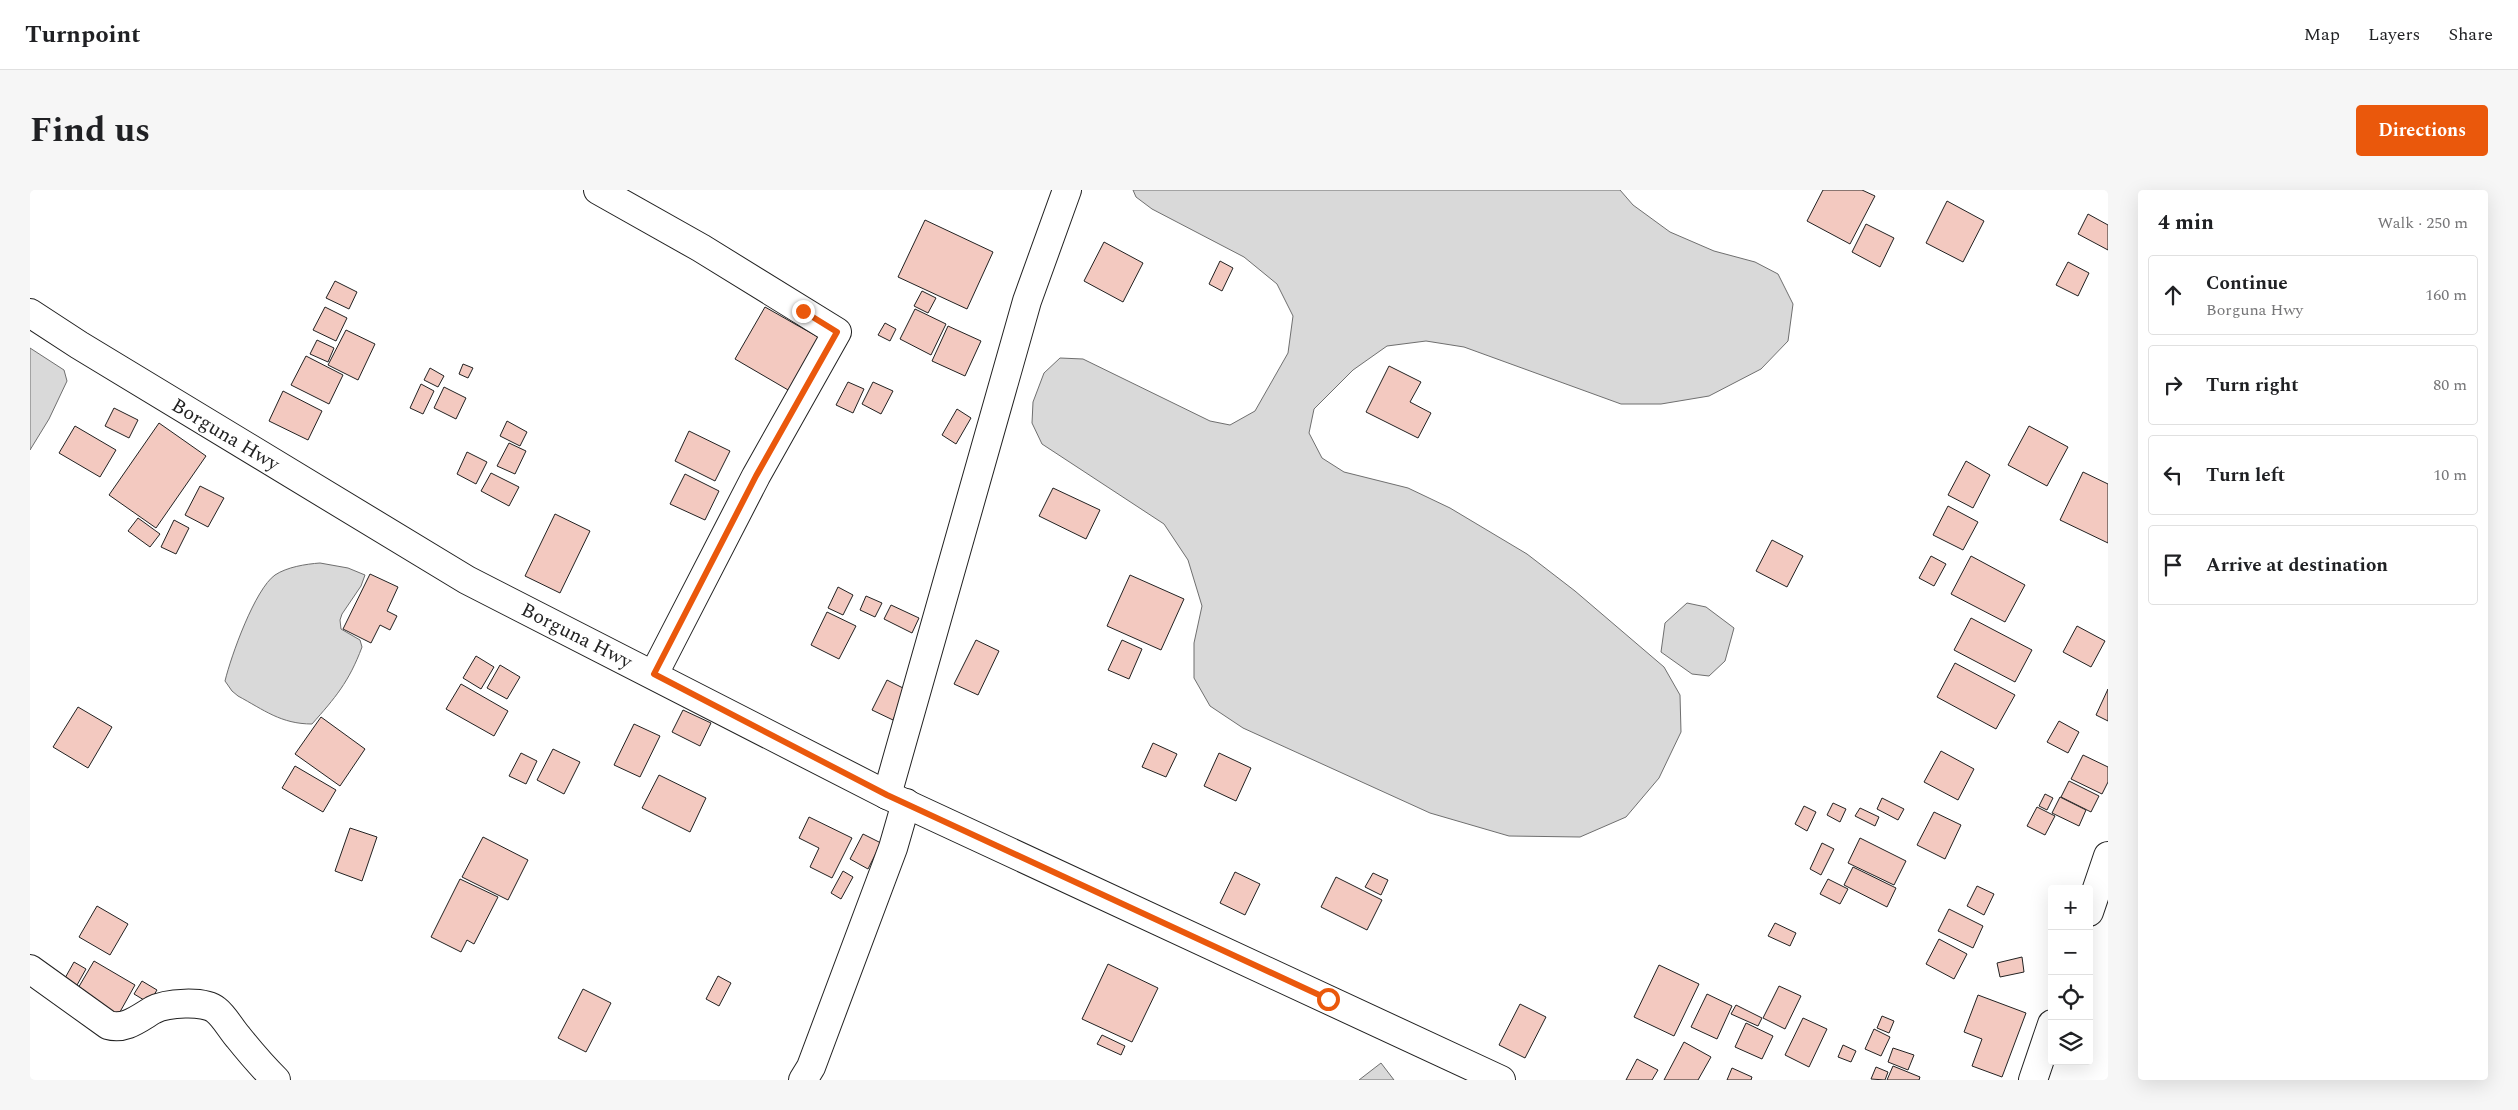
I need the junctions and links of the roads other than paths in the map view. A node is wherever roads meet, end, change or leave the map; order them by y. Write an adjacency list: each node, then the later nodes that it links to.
1 (598, 190): 4 (street)
2 (1068, 190): 5 (street)
3 (30, 313): 4 (street, Borguna Hwy)
4 (654, 674): 5 (street, Borguna Hwy)
5 (896, 799): 11 (street); 12 (street, Borguna Hwy)
6 (2108, 856): 7 (street)
7 (2093, 900)
8 (30, 969): 10 (street)
9 (2048, 1036): 13 (street)
10 (276, 1080)
11 (804, 1080)
12 (1501, 1080)
13 (2033, 1080)

